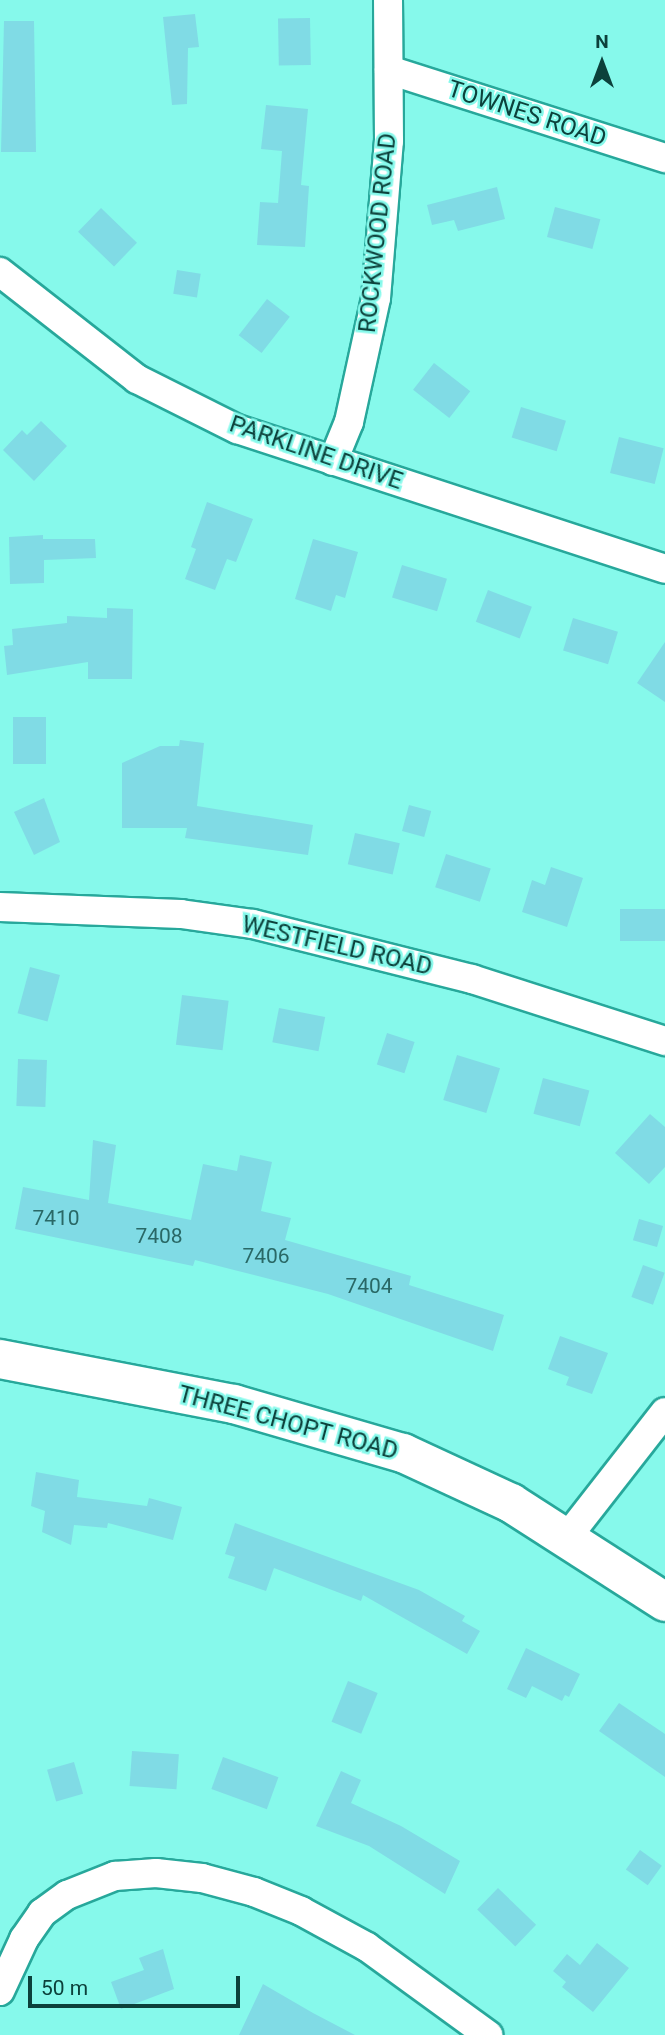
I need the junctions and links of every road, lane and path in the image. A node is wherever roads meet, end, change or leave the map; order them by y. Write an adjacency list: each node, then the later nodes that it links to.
1 (388, 0): 2 (street, ROCKWOOD ROAD)
2 (388, 70): 3 (street, TOWNES ROAD); 5 (street, ROCKWOOD ROAD)
3 (665, 158)
4 (0, 272): 5 (street, PARKLINE DRIVE)
5 (333, 461): 6 (street, PARKLINE DRIVE)
6 (665, 569)
7 (0, 907): 8 (street, WESTFIELD ROAD)
8 (665, 1041)
9 (0, 1359): 11 (main road, THREE CHOPT ROAD)
10 (665, 1412): 11 (street)
11 (568, 1536): 12 (main road, THREE CHOPT ROAD)
12 (665, 1602)
13 (0, 1991): 14 (street)
14 (488, 2035)

